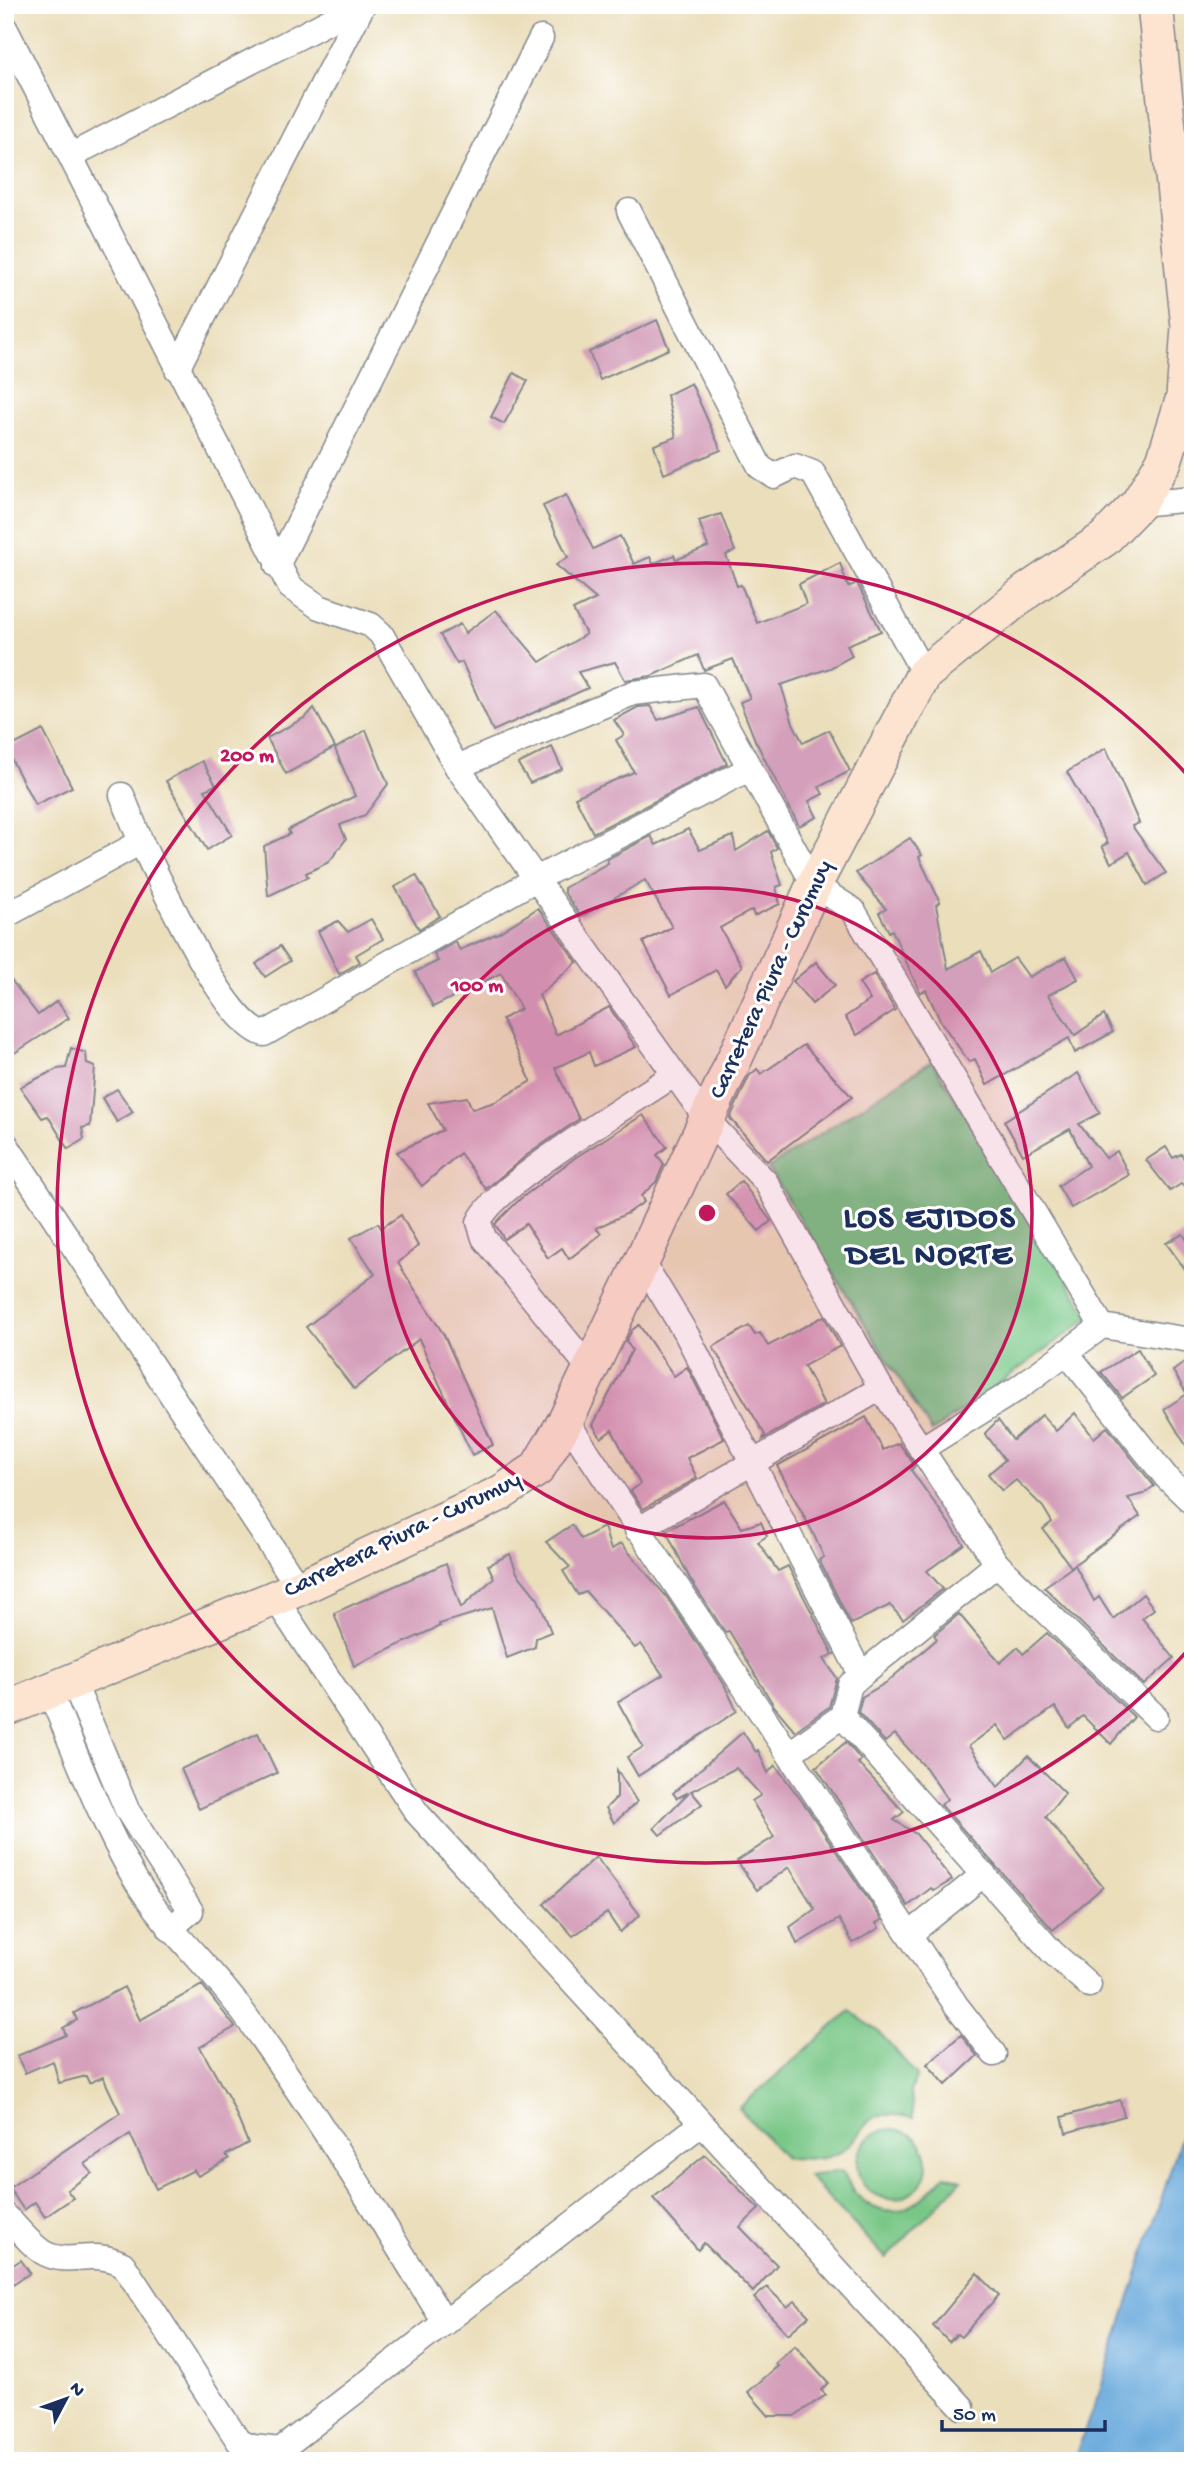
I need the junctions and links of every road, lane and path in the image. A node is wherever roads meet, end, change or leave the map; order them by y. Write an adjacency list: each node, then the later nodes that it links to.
1 (362, 5): 5 (street); 7 (street)
2 (1155, 5): 9 (main road, Carretera Piura - Curumuy)
3 (5, 28): 5 (street)
4 (541, 38): 10 (street)
5 (72, 155): 7 (street)
6 (629, 211): 11 (street)
7 (177, 369): 10 (street)
8 (1193, 499): 9 (street)
9 (1138, 504): 11 (main road, Carretera Piura - Curumuy)
10 (277, 566): 12 (street)
11 (924, 674): 17 (main road, Carretera Piura - Curumuy)
12 (457, 767): 13 (street); 16 (street)
13 (748, 769): 16 (street); 17 (street)
14 (122, 795): 15 (street)
15 (141, 842): 16 (street); 18 (street)
16 (536, 879): 19 (street)
17 (814, 885): 20 (main road, Carretera Piura - Curumuy); 23 (street)
18 (8, 909)
19 (674, 1075): 20 (street); 26 (street)
20 (707, 1120): 22 (main road, Carretera Piura - Curumuy); 27 (street)
21 (5, 1143): 34 (street)
22 (642, 1261): 26 (main road, Carretera Piura - Curumuy); 30 (street)
23 (1102, 1326): 24 (street); 25 (street)
24 (1193, 1336)
25 (1066, 1352): 29 (street); 31 (street)
26 (589, 1368): 28 (main road, Carretera Piura - Curumuy)
27 (881, 1388): 29 (street); 30 (street)
28 (566, 1420): 32 (street); 34 (main road, Carretera Piura - Curumuy)
29 (921, 1448): 33 (street)
30 (751, 1464): 32 (street); 35 (street)
31 (1193, 1503)
32 (637, 1530): 40 (street)
33 (998, 1564): 35 (street); 39 (street)
34 (287, 1593): 36 (main road, Carretera Piura - Curumuy); 48 (street)
35 (861, 1675): 38 (street)
36 (61, 1686): 37 (main road, Carretera Piura - Curumuy); 41 (street); 42 (street)
37 (5, 1709)
38 (842, 1716): 40 (street); 43 (street)
39 (1156, 1717)
40 (790, 1753): 45 (street)
41 (127, 1811): 42 (street); 44 (street)
42 (105, 1823): 44 (street)
43 (984, 1874): 45 (street); 46 (street)
44 (170, 1928): 50 (street)
45 (910, 1934): 47 (street)
46 (1089, 1985)
47 (994, 2054)
48 (701, 2124): 50 (street); 51 (street)
49 (5, 2215): 52 (street)
50 (444, 2323): 52 (street)
51 (962, 2407)
52 (279, 2457)

